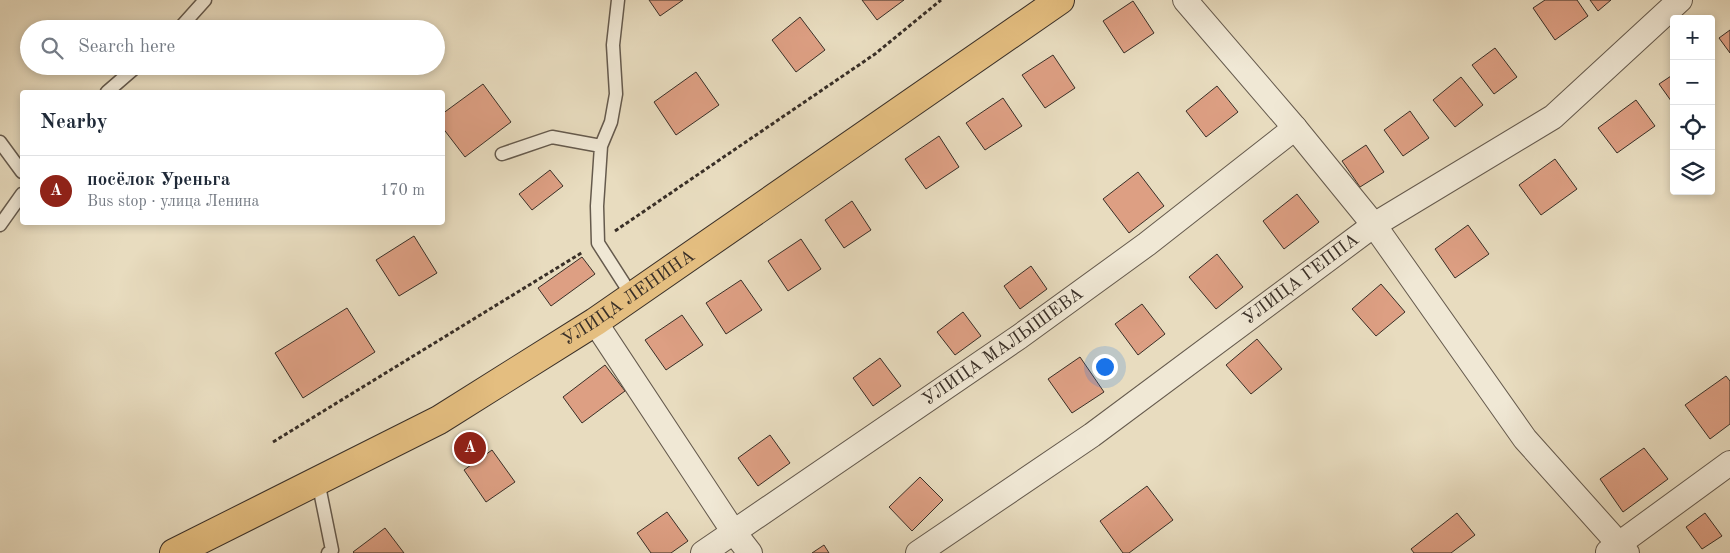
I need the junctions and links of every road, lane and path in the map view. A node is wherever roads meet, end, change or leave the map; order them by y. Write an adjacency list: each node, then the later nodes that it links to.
1 (205, 0): 7 (lane)
2 (618, 0): 12 (lane)
3 (941, 0): 18 (path)
4 (1060, 0): 19 (main road, УЛИЦА ЛЕНИНА)
5 (1185, 0): 10 (street)
6 (1680, 0): 17 (street, УЛИЦА ГЕППА)
7 (187, 20)
8 (127, 75): 9 (lane)
9 (109, 90)
10 (1295, 128): 17 (street); 24 (street, УЛИЦА МАЛЫШЕВА)
11 (0, 142): 14 (lane)
12 (601, 146): 13 (lane); 18 (lane)
13 (502, 154)
14 (20, 169)
15 (20, 197): 16 (lane)
16 (0, 225)
17 (1374, 225): 25 (street); 30 (street, УЛИЦА ГЕППА)
18 (598, 243): 19 (lane); 21 (path)
19 (632, 296): 20 (main road, УЛИЦА ЛЕНИНА)
20 (594, 322): 23 (main road, УЛИЦА ЛЕНИНА); 24 (street)
21 (273, 442)
22 (1730, 463): 25 (street)
23 (318, 481): 26 (main road, УЛИЦА ЛЕНИНА); 27 (lane)
24 (733, 532): 28 (street, УЛИЦА МАЛЫШЕВА); 29 (street)
25 (1618, 550)
26 (174, 553)
27 (328, 553)
28 (703, 553)
29 (750, 553)
30 (918, 553)

